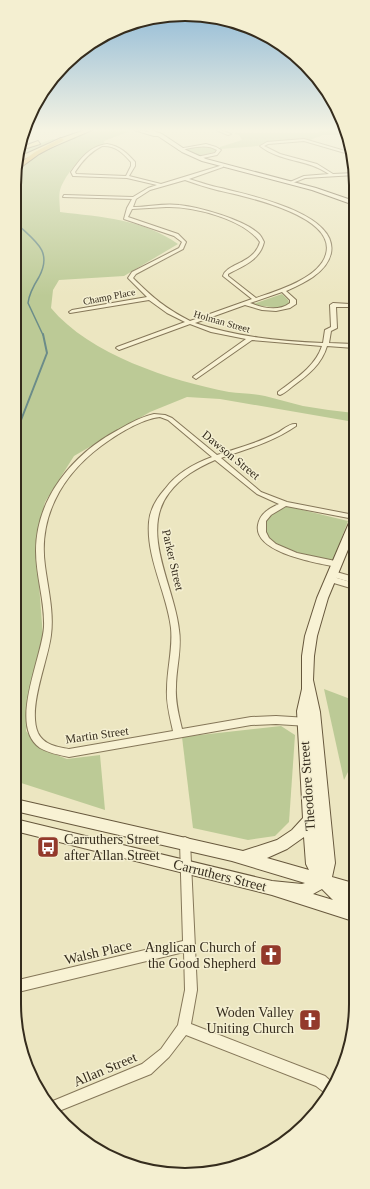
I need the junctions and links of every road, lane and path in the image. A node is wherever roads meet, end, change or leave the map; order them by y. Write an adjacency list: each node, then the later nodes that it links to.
1 (207, 185): 8 (street)
2 (301, 185): 6 (main road)
3 (161, 186): 5 (street)
4 (64, 196): 5 (street)
5 (134, 198): 7 (street)
6 (349, 201)
7 (129, 208): 9 (street, Holman Street); 10 (street)
8 (282, 290): 10 (street); 11 (street)
9 (150, 298): 13 (street, Champ Place); 14 (street, Holman Street)
10 (256, 300): 11 (street)
11 (244, 304): 14 (street)
12 (349, 306): 16 (street)
13 (72, 312)
14 (192, 322): 15 (street, Holman Street); 18 (street)
15 (250, 338): 16 (street, Holman Street); 19 (street)
16 (327, 344): 17 (street, Holman Street); 20 (street)
17 (349, 346)
18 (119, 348)
19 (196, 376)
20 (280, 392)
21 (166, 417): 23 (street, Dawson Street); 31 (street, Martin Street)
22 (294, 425): 23 (street, Parker Street)
23 (215, 458): 24 (street, Dawson Street); 31 (street, Parker Street)
24 (285, 504): 25 (street, Dawson Street); 27 (street)
25 (349, 516)
26 (349, 535): 27 (main road, Theodore Street)
27 (333, 573): 28 (street); 29 (street); 30 (main road, Theodore Street)
28 (349, 578)
29 (349, 583)
30 (309, 722): 31 (street, Martin Street); 33 (main road, Theodore Street); 38 (main road, Theodore Street)
31 (178, 734)
32 (21, 806): 35 (main road, Carruthers Street)
33 (310, 820): 36 (main road); 38 (main road, Theodore Street)
34 (21, 826): 37 (main road, Carruthers Street)
35 (185, 842): 36 (main road, Carruthers Street); 37 (street, Allan Street)
36 (232, 854): 38 (main road, Carruthers Street)
37 (186, 866): 39 (main road, Carruthers Street); 43 (street, Allan Street)
38 (323, 880): 39 (main road); 40 (main road, Carruthers Street); 41 (main road, Theodore Street)
39 (272, 888): 42 (main road, Carruthers Street)
40 (349, 889)
41 (349, 904)
42 (349, 913)
43 (189, 945): 44 (street, Walsh Place); 45 (street, Allan Street)
44 (21, 985)
45 (184, 1028): 46 (street); 47 (street, Allan Street)
46 (327, 1086)
47 (57, 1106)

